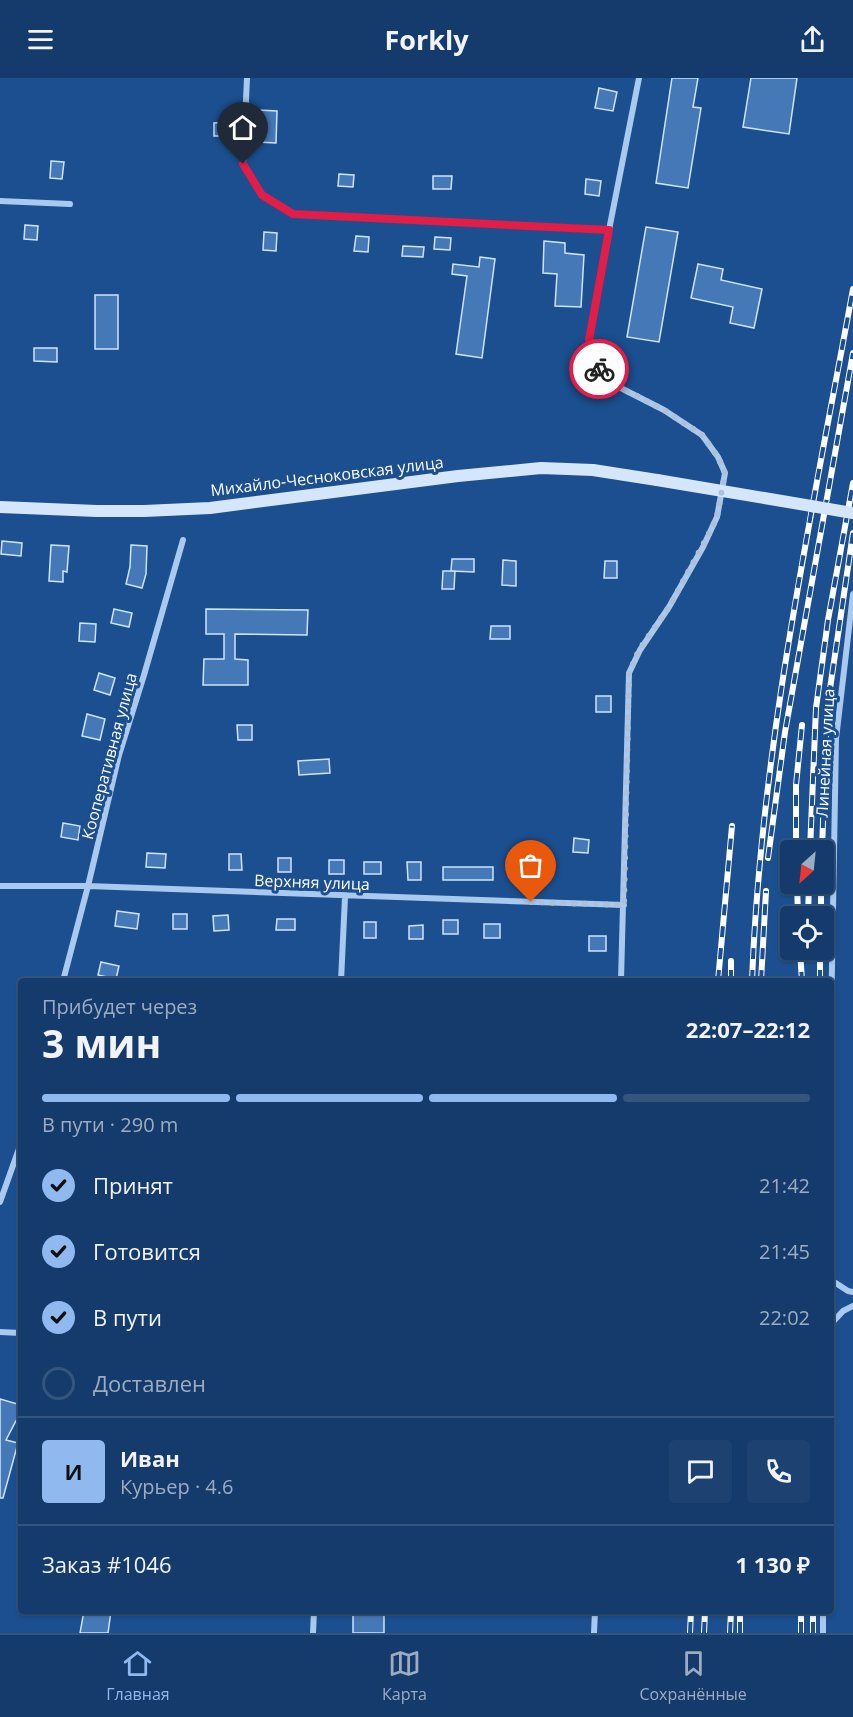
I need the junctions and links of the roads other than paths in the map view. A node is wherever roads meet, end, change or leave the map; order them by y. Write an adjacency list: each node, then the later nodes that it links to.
1 (247, 78): 5 (street)
2 (639, 78): 5 (street)
3 (0, 201): 4 (street)
4 (70, 204)
5 (609, 230): 13 (street)
6 (0, 507): 7 (street, Михайло-Чесноковская улица, bridge)
7 (853, 513)
8 (183, 540): 11 (street, Кооперативная улица)
9 (853, 594): 17 (street, Линейная улица)
10 (0, 886): 11 (street, Верхняя улица)
11 (88, 886): 12 (street, Верхняя улица); 14 (street, Кооперативная улица)
12 (345, 897): 13 (street, Верхняя улица); 15 (street)
13 (624, 905): 16 (street)
14 (64, 978)
15 (341, 978)
16 (621, 978)
17 (832, 978)
18 (18, 1152): 19 (street)
19 (0, 1203)
20 (834, 1282): 21 (street)
21 (853, 1292)
22 (853, 1306): 23 (street)
23 (834, 1321)
24 (0, 1332): 25 (street)
25 (18, 1333)
26 (314, 1614): 29 (street)
27 (595, 1614): 30 (street)
28 (823, 1614): 31 (street)
29 (314, 1633)
30 (594, 1633)
31 (822, 1633)

